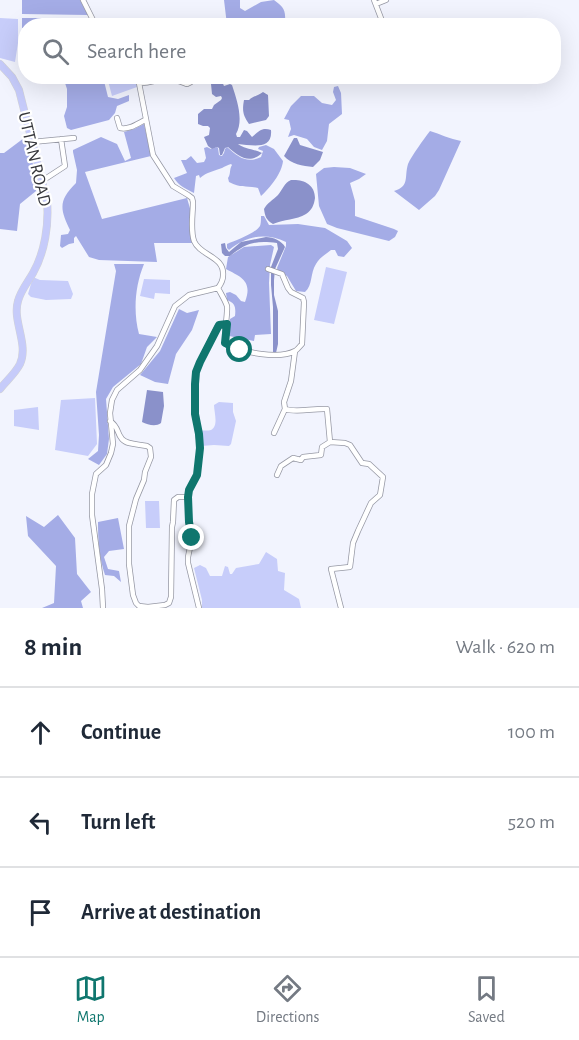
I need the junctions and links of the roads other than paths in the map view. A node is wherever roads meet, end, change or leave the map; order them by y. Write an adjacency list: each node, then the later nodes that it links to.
1 (83, 0): 4 (street)
2 (386, 0): 3 (street)
3 (375, 2): 5 (street)
4 (92, 18)
5 (381, 18)
6 (0, 64): 12 (main road, UTTAN ROAD)
7 (139, 84): 9 (street)
8 (117, 118): 9 (street)
9 (145, 120): 15 (street)
10 (74, 138): 11 (street)
11 (61, 139): 12 (street); 13 (street)
12 (32, 142): 13 (main road, UTTAN ROAD)
13 (42, 181): 18 (main road, UTTAN ROAD)
14 (268, 269): 17 (street)
15 (218, 288): 16 (street); 20 (street)
16 (227, 324): 17 (street); 24 (street)
17 (295, 351): 19 (street)
18 (0, 390)
19 (285, 409): 21 (street); 22 (street)
20 (110, 421): 24 (street); 25 (street)
21 (274, 433)
22 (330, 442): 23 (street); 27 (street)
23 (277, 475)
24 (188, 497): 26 (street)
25 (104, 608)
26 (199, 608)
27 (341, 608)

